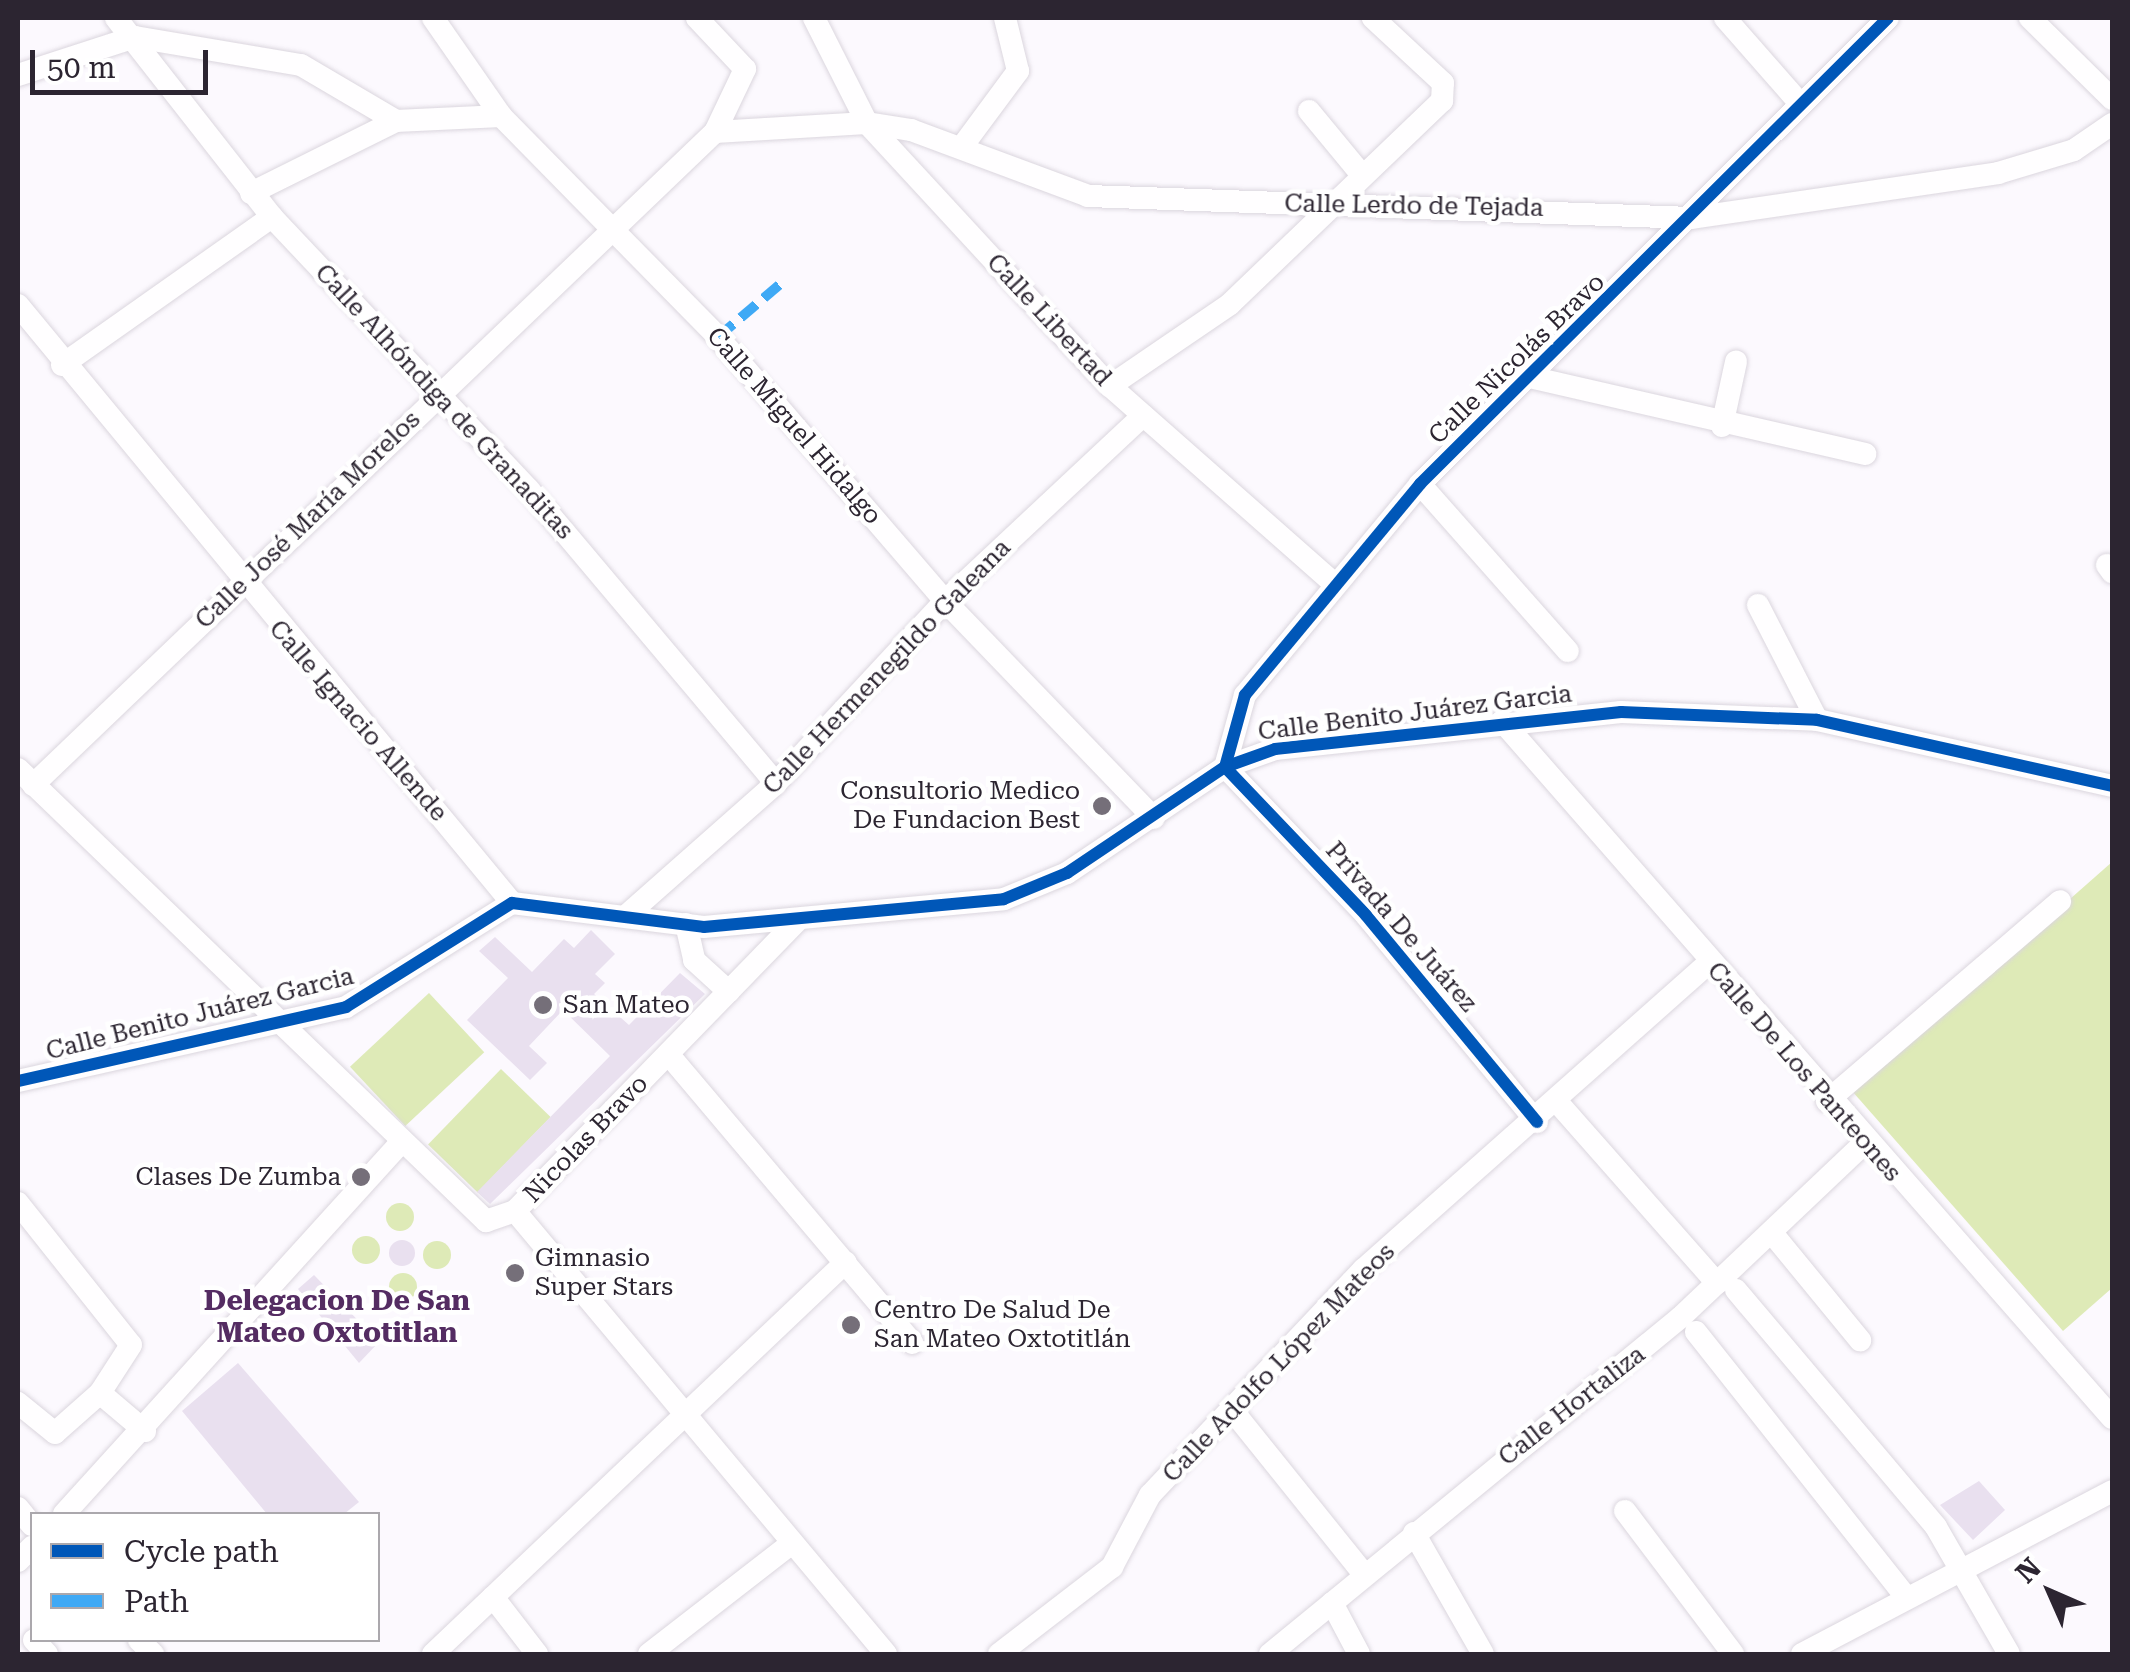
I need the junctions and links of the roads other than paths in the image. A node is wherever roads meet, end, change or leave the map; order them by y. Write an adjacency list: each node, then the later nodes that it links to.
1 (116, 18): 10 (street, Calle Alhóndiga de Granaditas)
2 (433, 18): 15 (street, Calle Miguel Hidalgo)
3 (697, 18): 19 (street)
4 (1005, 18): 20 (street)
5 (1373, 18): 21 (street)
6 (1725, 18): 13 (street)
7 (1888, 18): 13 (street, Calle Nicolás Bravo)
8 (2030, 18): 12 (street)
9 (821, 21): 17 (street, Calle Libertad)
10 (135, 38): 11 (street); 16 (street); 22 (street, Calle Alhóndiga de Granaditas)
11 (18, 76)
12 (2112, 98)
13 (1797, 100): 25 (street, Calle Nicolás Bravo)
14 (1309, 111): 21 (street)
15 (502, 116): 16 (street); 26 (street, Calle Miguel Hidalgo)
16 (396, 121): 22 (street)
17 (867, 123): 19 (street, Calle Lerdo de Tejada); 20 (street, Calle Lerdo de Tejada); 31 (street, Calle Libertad)
18 (2112, 124): 25 (street, Calle Lerdo de Tejada)
19 (715, 132): 26 (street, Calle José María Morelos)
20 (964, 144): 23 (street, Calle Lerdo de Tejada)
21 (1362, 174): 23 (street)
22 (252, 193): 24 (street, Calle Alhóndiga de Granaditas)
23 (1333, 205): 25 (street, Calle Lerdo de Tejada); 31 (street)
24 (272, 217): 29 (street); 32 (street, Calle Alhóndiga de Granaditas)
25 (1691, 218): 30 (street, Calle Nicolás Bravo)
26 (612, 228): 32 (street, Calle José María Morelos); 39 (street, Calle Miguel Hidalgo)
27 (18, 305): 29 (street, Calle Ignacio Allende)
28 (1736, 362): 34 (street)
29 (62, 365): 38 (street, Calle Ignacio Allende)
30 (1534, 378): 34 (street); 36 (street, Calle Nicolás Bravo)
31 (1110, 386): 33 (street, Calle Libertad)
32 (440, 395): 38 (street, Calle José María Morelos); 46 (street, Calle Alhóndiga de Granaditas)
33 (1143, 416): 37 (street, Calle Libertad); 39 (street, Calle Hermenegildo Galeana)
34 (1722, 426): 35 (street)
35 (1865, 454)
36 (1420, 484): 37 (street, Calle Nicolás Bravo); 41 (street)
37 (1332, 582): 44 (street, Calle Nicolás Bravo)
38 (240, 584): 45 (street, Calle José María Morelos); 50 (street, Calle Ignacio Allende)
39 (944, 601): 46 (street, Calle Hermenegildo Galeana); 48 (street, Calle Miguel Hidalgo)
40 (1758, 605): 42 (street)
41 (1568, 651)
42 (1817, 720): 43 (street, Calle Benito Juárez Garcia); 47 (street, Calle Benito Juárez Garcia)
43 (1502, 722): 44 (street, Calle Benito Juárez Garcia); 54 (street, Calle De Los Panteones)
44 (1226, 767): 48 (street, Calle Benito Juárez Garcia); 61 (street, Privada De Juárez)
45 (25, 777): 56 (street, Nicolas Bravo)
46 (776, 783): 51 (street, Calle Hermenegildo Galeana)
47 (2112, 786)
48 (1154, 818): 52 (street, Calle Benito Juárez Garcia)
49 (2060, 900): 59 (street)
50 (512, 903): 51 (street, Calle Benito Juárez Garcia); 56 (street, Calle Benito Juárez Garcia)
51 (628, 915): 53 (street, Calle Benito Juárez Garcia)
52 (796, 921): 53 (street, Calle Benito Juárez Garcia); 55 (street, Nicolas Bravo)
53 (686, 924): 55 (street)
54 (1710, 962): 59 (street, Calle De Los Panteones); 60 (street, Calle Adolfo López Mateos)
55 (729, 992): 57 (street, Nicolas Bravo)
56 (277, 1019): 58 (street, Calle Benito Juárez Garcia); 62 (street, Nicolas Bravo)
57 (669, 1054): 65 (street, Nicolas Bravo); 67 (street)
58 (18, 1081)
59 (1827, 1101): 63 (street, Calle De Los Panteones)
60 (1558, 1104): 61 (street, Calle Adolfo López Mateos); 68 (street)
61 (1537, 1122): 74 (street, Calle Adolfo López Mateos)
62 (400, 1144): 65 (street, Nicolas Bravo); 77 (street)
63 (1863, 1144): 66 (street, Calle Hortaliza); 76 (street, Calle De Los Panteones)
64 (18, 1203): 72 (street)
65 (516, 1211): 75 (street)
66 (1772, 1234): 68 (street, Calle Hortaliza); 70 (street)
67 (846, 1262): 71 (street); 75 (street)
68 (1727, 1286): 81 (street, Calle Hortaliza); 83 (street)
69 (1696, 1332): 85 (street)
70 (1860, 1340)
71 (912, 1343)
72 (100, 1392): 73 (street); 77 (street)
73 (18, 1404)
74 (1232, 1410): 84 (street); 92 (street, Calle Adolfo López Mateos)
75 (682, 1418): 82 (street); 86 (street)
76 (2112, 1418)
77 (145, 1431): 80 (street)
78 (2112, 1491): 83 (street)
79 (1625, 1511): 96 (street)
80 (66, 1512)
81 (1414, 1533): 84 (street, Calle Hortaliza); 95 (street)
82 (792, 1544): 90 (street); 91 (street)
83 (1963, 1568): 85 (street); 98 (street)
84 (1364, 1574): 87 (street, Calle Hortaliza)
85 (1905, 1596): 97 (street)
86 (492, 1597): 88 (street); 89 (street)
87 (1332, 1603): 93 (street, Calle Hortaliza); 94 (street)
88 (433, 1654)
89 (537, 1654)
90 (649, 1654)
91 (886, 1654)
92 (999, 1654)
93 (1270, 1654)
94 (1358, 1654)
95 (1482, 1654)
96 (1733, 1654)
97 (1802, 1654)
98 (2009, 1654)

